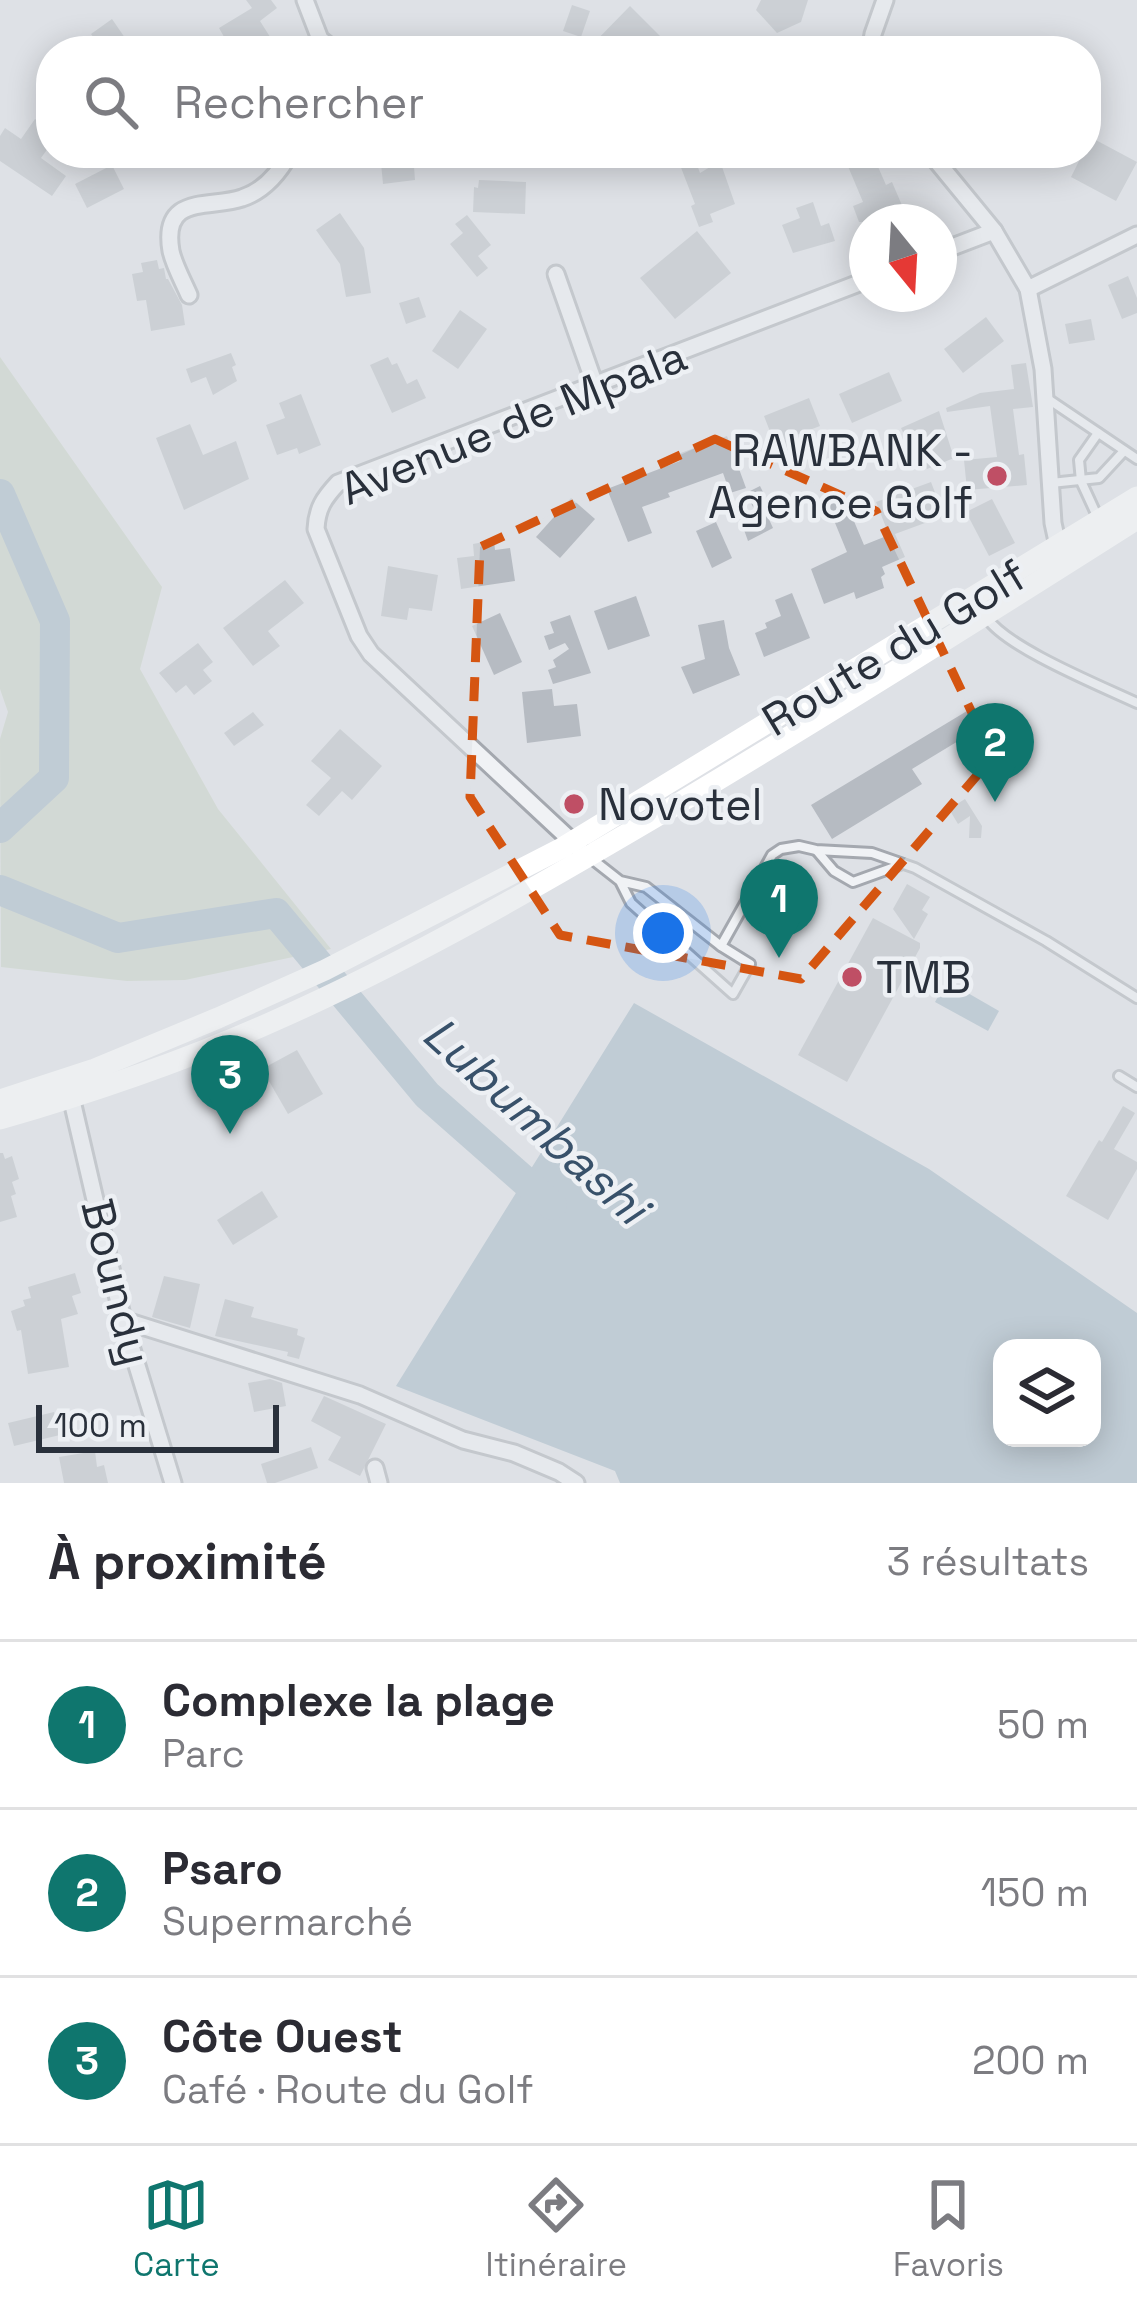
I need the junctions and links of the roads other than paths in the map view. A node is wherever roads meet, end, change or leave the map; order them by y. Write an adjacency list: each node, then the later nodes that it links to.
1 (305, 0): 3 (street)
2 (885, 0): 4 (street)
3 (319, 36)
4 (873, 36)
5 (279, 168): 13 (street)
6 (942, 168): 7 (street)
7 (994, 231): 9 (street); 12 (street)
8 (1137, 236): 12 (street)
9 (957, 245)
10 (556, 274): 14 (street)
11 (849, 287): 14 (street, Avenue de Mpala)
12 (1028, 289): 15 (street)
13 (189, 295)
14 (595, 385): 27 (street, Avenue de Mpala)
15 (1045, 397): 16 (lane); 20 (street)
16 (1098, 433): 17 (lane); 19 (lane)
17 (1124, 451): 18 (lane); 19 (lane)
18 (1137, 460)
19 (1082, 481): 20 (lane); 23 (lane)
20 (1051, 483): 24 (street)
21 (1137, 497): 23 (main road, Route du Golf)
22 (1137, 519): 24 (main road)
23 (1099, 521): 24 (main road, Route du Golf)
24 (1064, 554): 25 (main road, Route du Golf)
25 (980, 607): 26 (lane); 27 (main road, Route du Golf)
26 (1137, 704)
27 (581, 849): 30 (lane); 35 (main road, Route du Golf); 35 (main road)
28 (816, 850): 29 (lane); 29 (lane); 31 (lane)
29 (901, 864): 32 (lane)
30 (620, 881): 31 (lane); 31 (lane)
31 (721, 946)
32 (1137, 998)
33 (1119, 1076): 34 (lane)
34 (1137, 1087)
35 (70, 1089): 36 (main road, Route du Golf); 37 (main road); 38 (street, Boundy)
36 (0, 1100)
37 (0, 1119)
38 (123, 1321): 39 (street, Boundy); 40 (street)
39 (173, 1483)
40 (576, 1483)

